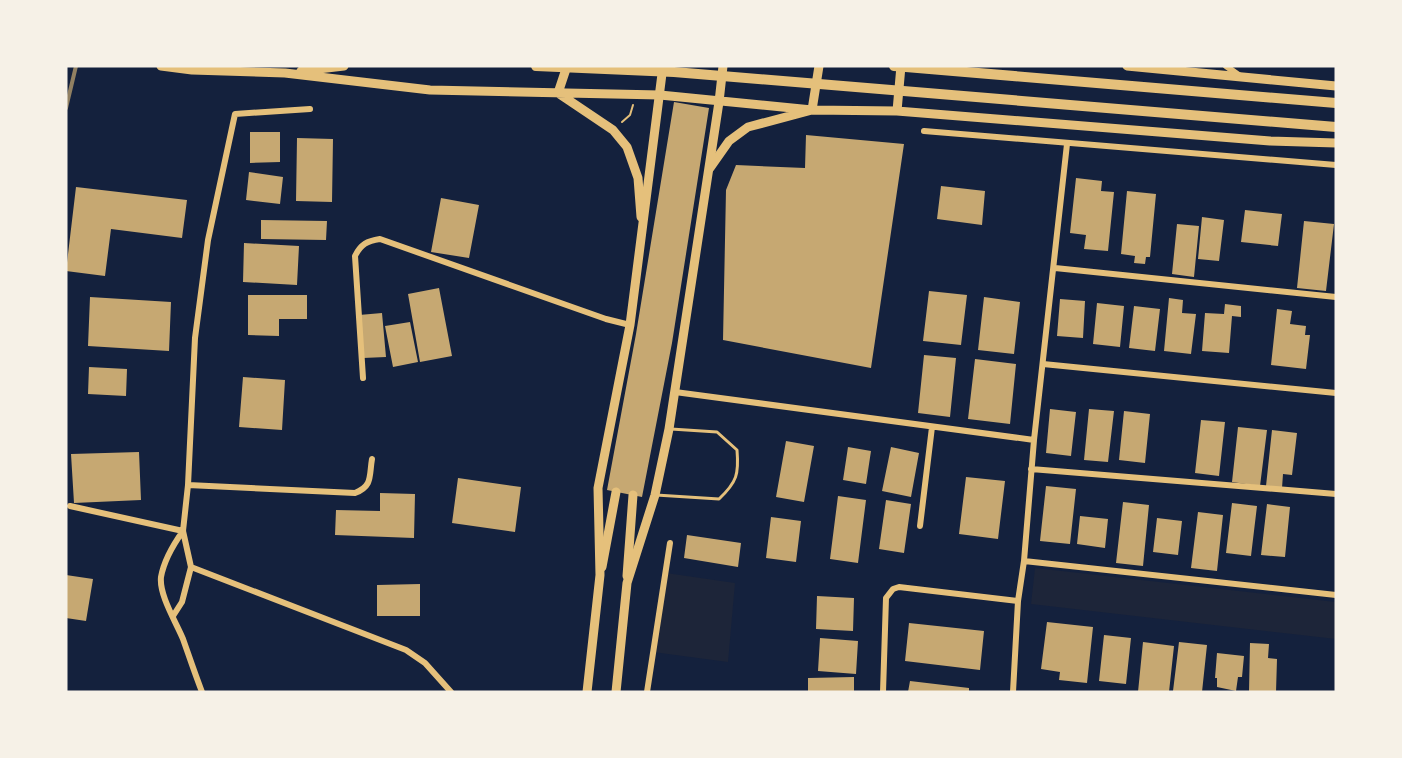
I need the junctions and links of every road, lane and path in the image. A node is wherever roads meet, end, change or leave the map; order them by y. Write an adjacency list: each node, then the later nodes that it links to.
1 (161, 66): 12 (main road)
2 (344, 66): 12 (main road)
3 (536, 66): 24 (highway)
4 (567, 66): 15 (main road)
5 (663, 66): 16 (main road)
6 (723, 66): 17 (main road)
7 (819, 66): 21 (main road)
8 (894, 66): 18 (highway)
9 (901, 66): 22 (main road)
10 (1127, 66): 13 (main road)
11 (1226, 66): 13 (street)
12 (285, 73): 15 (main road)
13 (1242, 77): 14 (main road)
14 (1336, 86)
15 (558, 93): 16 (main road); 30 (main road)
16 (660, 95): 17 (main road); 30 (main road)
17 (719, 102): 21 (main road); 29 (main road)
18 (1336, 103)
19 (633, 105): 23 (path)
20 (310, 109): 43 (street)
21 (812, 110): 22 (main road); 29 (main road)
22 (897, 111): 26 (main road)
23 (620, 125)
24 (1336, 127)
25 (924, 131): 27 (street)
26 (1336, 143)
27 (1067, 144): 28 (street); 31 (street)
28 (1336, 165)
29 (710, 168): 36 (main road)
30 (642, 222): 33 (main road)
31 (1055, 268): 32 (street); 34 (street)
32 (1336, 297)
33 (630, 324): 35 (street); 54 (main road)
34 (1043, 364): 37 (street); 40 (street)
35 (363, 378)
36 (675, 392): 38 (street); 39 (main road)
37 (1336, 393)
38 (932, 427): 40 (street); 49 (street)
39 (669, 429): 47 (main road); 47 (lane)
40 (1034, 440): 42 (street)
41 (372, 459): 43 (street)
42 (1031, 469): 45 (street); 52 (street)
43 (189, 485): 50 (street)
44 (616, 492): 54 (main road)
45 (1336, 494)
46 (633, 495): 55 (main road)
47 (655, 495): 55 (main road)
48 (70, 506): 50 (street)
49 (920, 526)
50 (183, 531): 53 (street); 58 (street)
51 (670, 543): 63 (street)
52 (1024, 561): 56 (street); 57 (street)
53 (191, 567): 58 (street); 60 (street)
54 (600, 575): 61 (main road)
55 (627, 583): 62 (main road)
56 (1336, 595)
57 (1018, 601): 64 (street); 65 (street)
58 (173, 616): 59 (street)
59 (202, 692)
60 (451, 692)
61 (587, 692)
62 (616, 692)
63 (647, 692)
64 (883, 692)
65 (1012, 692)

